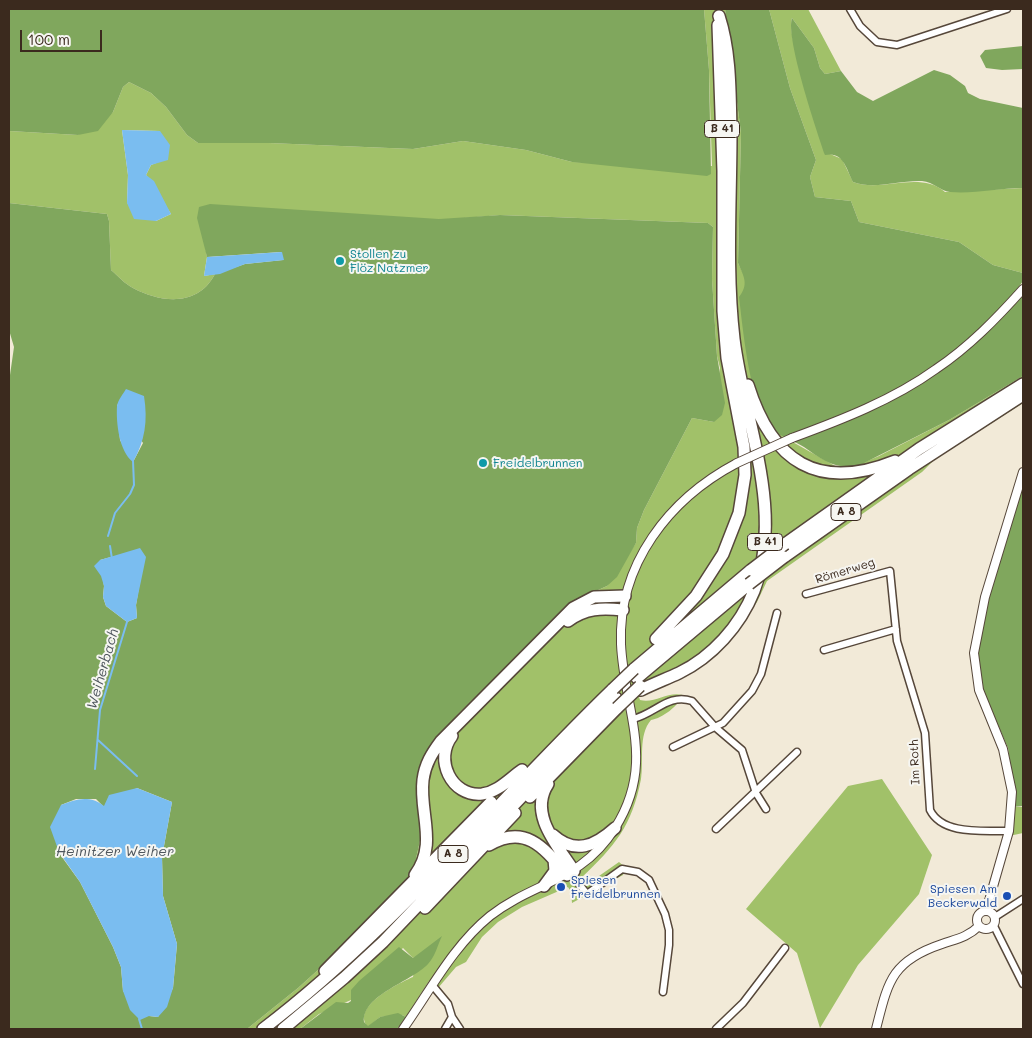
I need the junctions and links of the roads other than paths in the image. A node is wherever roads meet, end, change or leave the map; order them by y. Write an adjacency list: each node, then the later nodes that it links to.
1 (850, 9): 2 (street)
2 (1007, 9)
3 (1023, 289): 11 (street, bridge)
4 (734, 338): 6 (highway); 15 (highway, B 41); 17 (highway, B 41)
5 (1021, 389): 6 (highway, A 8); 17 (highway, A 8, bridge)
6 (920, 450): 9 (highway, A 8, bridge)
7 (1023, 472): 30 (street)
8 (890, 571): 10 (street, Römerweg); 14 (street, Im Roth)
9 (736, 582): 15 (highway); 17 (highway, A 8)
10 (806, 594)
11 (625, 596): 12 (street); 35 (highway)
12 (623, 610): 19 (street); 24 (highway)
13 (777, 613): 20 (street)
14 (896, 630): 16 (street); 30 (street, Im Roth)
15 (656, 638): 17 (highway)
16 (824, 650)
17 (637, 677): 18 (highway, A 8, bridge); 18 (highway, bridge)
18 (614, 694): 23 (highway); 24 (highway); 40 (highway, A 8); 45 (highway, A 8)
19 (633, 719): 20 (street); 27 (street)
20 (715, 727): 21 (street); 25 (street)
21 (673, 746)
22 (797, 752): 25 (street)
23 (566, 761): 29 (highway); 31 (highway)
24 (522, 770): 35 (highway)
25 (756, 792): 26 (street); 28 (street)
26 (766, 809)
27 (615, 828): 29 (highway); 33 (street)
28 (716, 829)
29 (548, 830): 33 (highway)
30 (1009, 831): 37 (street)
31 (481, 850): 32 (highway); 40 (highway)
32 (554, 859): 33 (highway); 34 (highway)
33 (571, 873): 34 (street); 44 (street)
34 (544, 886): 43 (street)
35 (398, 897): 45 (highway)
36 (1023, 899): 38 (street)
37 (986, 911): 38 (street); 39 (street)
38 (995, 922): 39 (street); 42 (street)
39 (979, 926): 53 (street)
40 (383, 942): 48 (highway, A 8)
41 (785, 948): 52 (street)
42 (1023, 984)
43 (433, 986): 46 (street); 49 (street)
44 (664, 992)
45 (286, 1012): 47 (highway, A 8)
46 (452, 1017): 50 (street); 51 (street)
47 (263, 1029)
48 (283, 1029)
49 (403, 1029)
50 (445, 1029)
51 (460, 1029)
52 (716, 1029)
53 (876, 1029)

